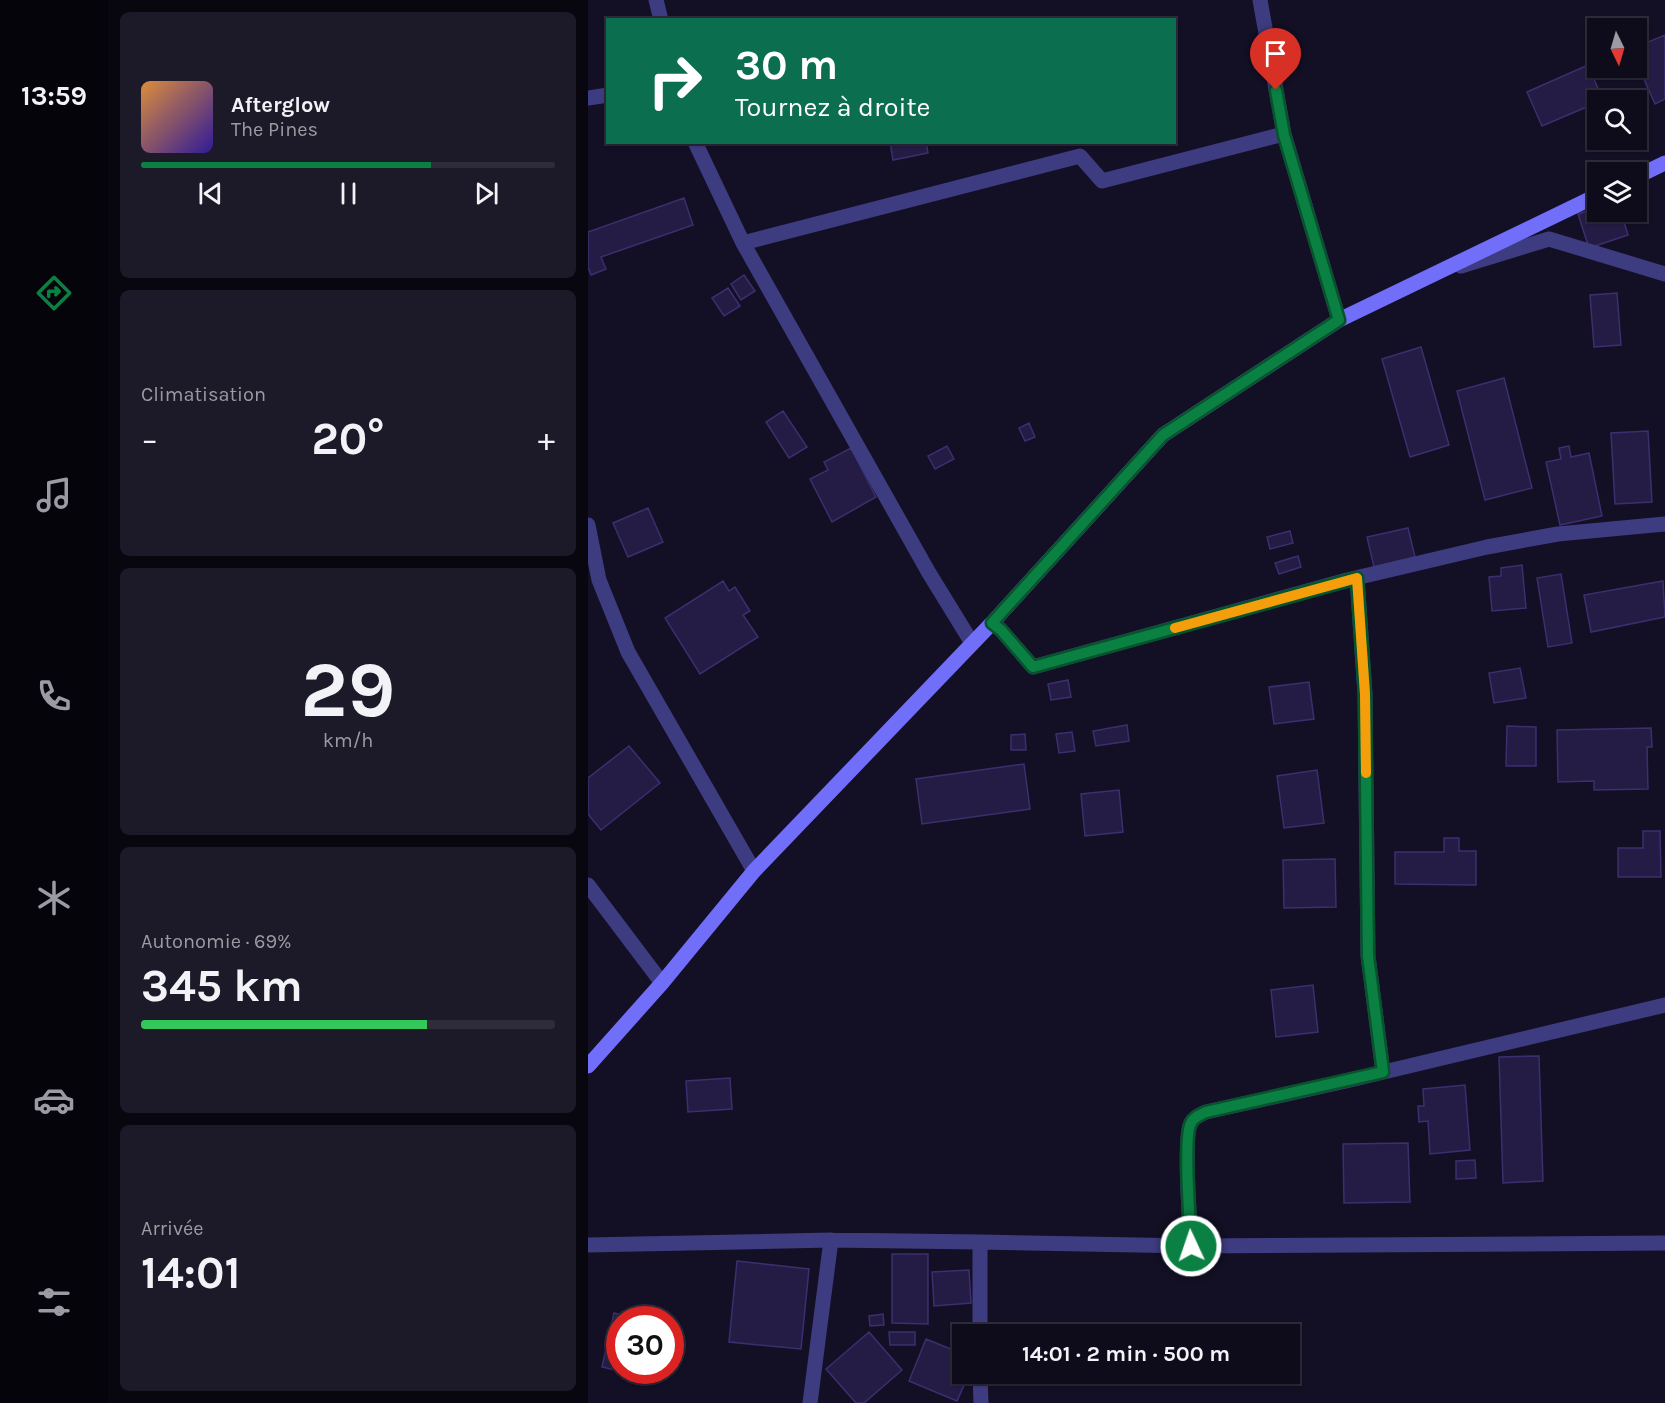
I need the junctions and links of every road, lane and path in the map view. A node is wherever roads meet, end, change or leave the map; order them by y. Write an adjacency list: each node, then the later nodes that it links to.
1 (656, 0): 3 (street)
2 (1260, 0): 6 (street)
3 (660, 18)
4 (606, 95): 5 (street)
5 (588, 98)
6 (1284, 135): 11 (street); 14 (street)
7 (696, 144): 11 (street)
8 (1665, 163): 9 (street)
9 (1647, 172)
10 (1587, 200): 13 (street)
11 (743, 243): 19 (street)
12 (1665, 274): 13 (street)
13 (1430, 276): 14 (street)
14 (1339, 320): 18 (street)
15 (1665, 524): 17 (street)
16 (588, 525): 20 (street)
17 (1357, 578): 18 (street); 25 (street)
18 (992, 623): 19 (street)
19 (972, 643): 20 (street)
20 (754, 871): 22 (street)
21 (588, 885): 22 (street)
22 (662, 983): 24 (street)
23 (1665, 1005): 25 (street)
24 (588, 1066)
25 (1383, 1072): 30 (street)
26 (831, 1240): 27 (street); 29 (street); 33 (street)
27 (980, 1242): 30 (street); 31 (street)
28 (1665, 1243): 30 (street)
29 (588, 1245)
30 (1191, 1246)
31 (980, 1324)
32 (981, 1384): 34 (street)
33 (810, 1403)
34 (981, 1403)

